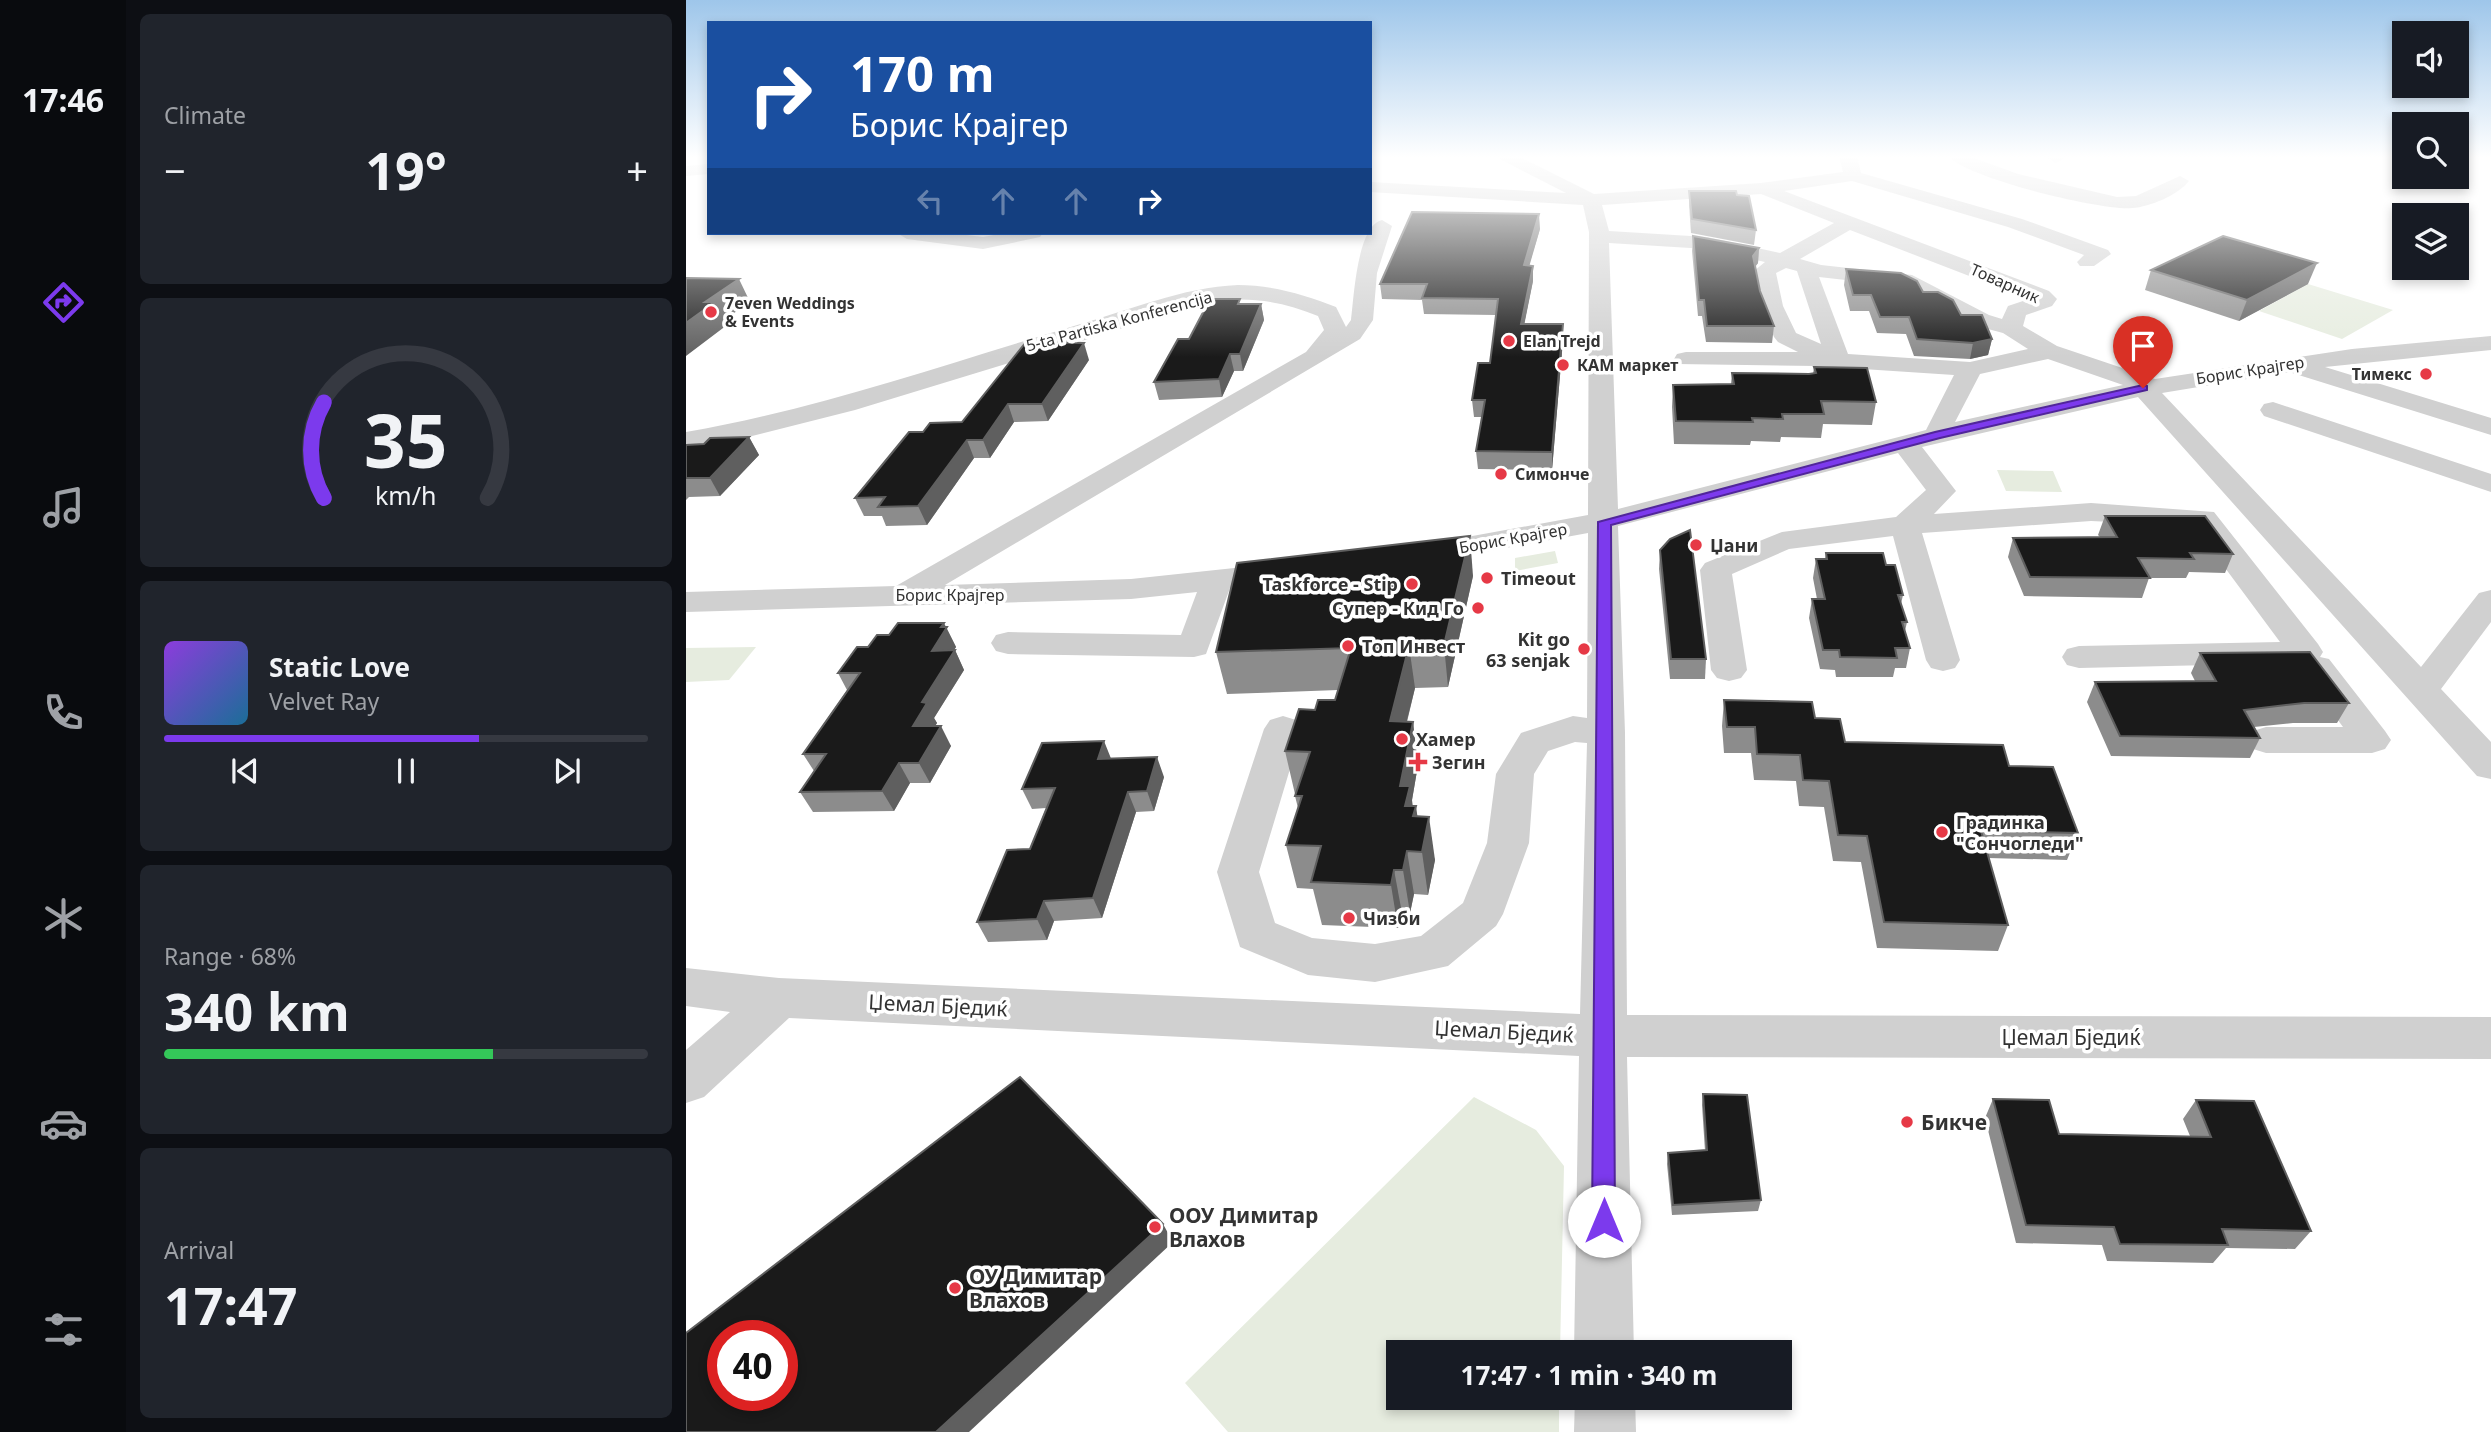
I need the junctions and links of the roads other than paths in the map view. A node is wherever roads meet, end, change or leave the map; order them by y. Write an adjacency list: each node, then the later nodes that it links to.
1 (1595, 223): 28 (street)
2 (1617, 223): 10 (street)
3 (1837, 223): 6 (street, Товарник)
4 (2012, 223): 9 (street)
5 (1382, 226): 14 (street)
6 (1844, 226): 10 (street); 11 (street); 11 (street, Товарник)
7 (923, 235): 8 (street)
8 (1023, 235)
9 (2087, 262)
10 (1796, 264): 11 (street); 18 (street); 18 (street)
11 (2014, 319): 15 (street)
12 (2491, 343): 13 (street, Борис Крајгер)
13 (2439, 347): 16 (street); 19 (street, Борис Крајгер)
14 (1321, 349): 25 (street, 5-ta Partiska Konferencija); 33 (street)
15 (2037, 350): 20 (street); 21 (street)
16 (2491, 352)
17 (1686, 359): 18 (street)
18 (1829, 360): 20 (street)
19 (2287, 364): 21 (street, Борис Крајгер); 23 (street)
20 (1970, 369): 24 (street)
21 (2147, 387): 24 (street, Борис Крајгер); 41 (street)
22 (2273, 410): 27 (street)
23 (2491, 427)
24 (1939, 435): 26 (street, Борис Крајгер)
25 (686, 440)
26 (1906, 445): 28 (street, Борис Крајгер); 29 (street)
27 (2491, 483)
28 (1604, 522): 30 (street, Борис Крајгер); 43 (street)
29 (1905, 525): 37 (street); 39 (street); 40 (street)
30 (1394, 558)
31 (1311, 569): 32 (street, Борис Крајгер)
32 (1217, 580): 33 (street, Борис Крајгер); 36 (street)
33 (905, 594): 35 (street, Борис Крајгер)
34 (2491, 600): 41 (street)
35 (686, 602)
36 (1008, 643)
37 (2306, 652): 38 (street); 44 (street)
38 (2079, 657)
39 (1943, 660)
40 (1729, 670)
41 (2422, 690): 45 (street)
42 (1283, 729): 43 (street)
43 (1606, 733): 48 (street)
44 (2266, 740)
45 (2491, 766)
46 (686, 987): 47 (street, Џемал Бједиќ)
47 (779, 998): 48 (street, Џемал Бједиќ); 50 (street)
48 (1603, 1036): 49 (street, Џемал Бједиќ); 51 (street)
49 (2491, 1038)
50 (686, 1081)
51 (1604, 1340)
52 (1605, 1410): 53 (street)
53 (1605, 1432)

